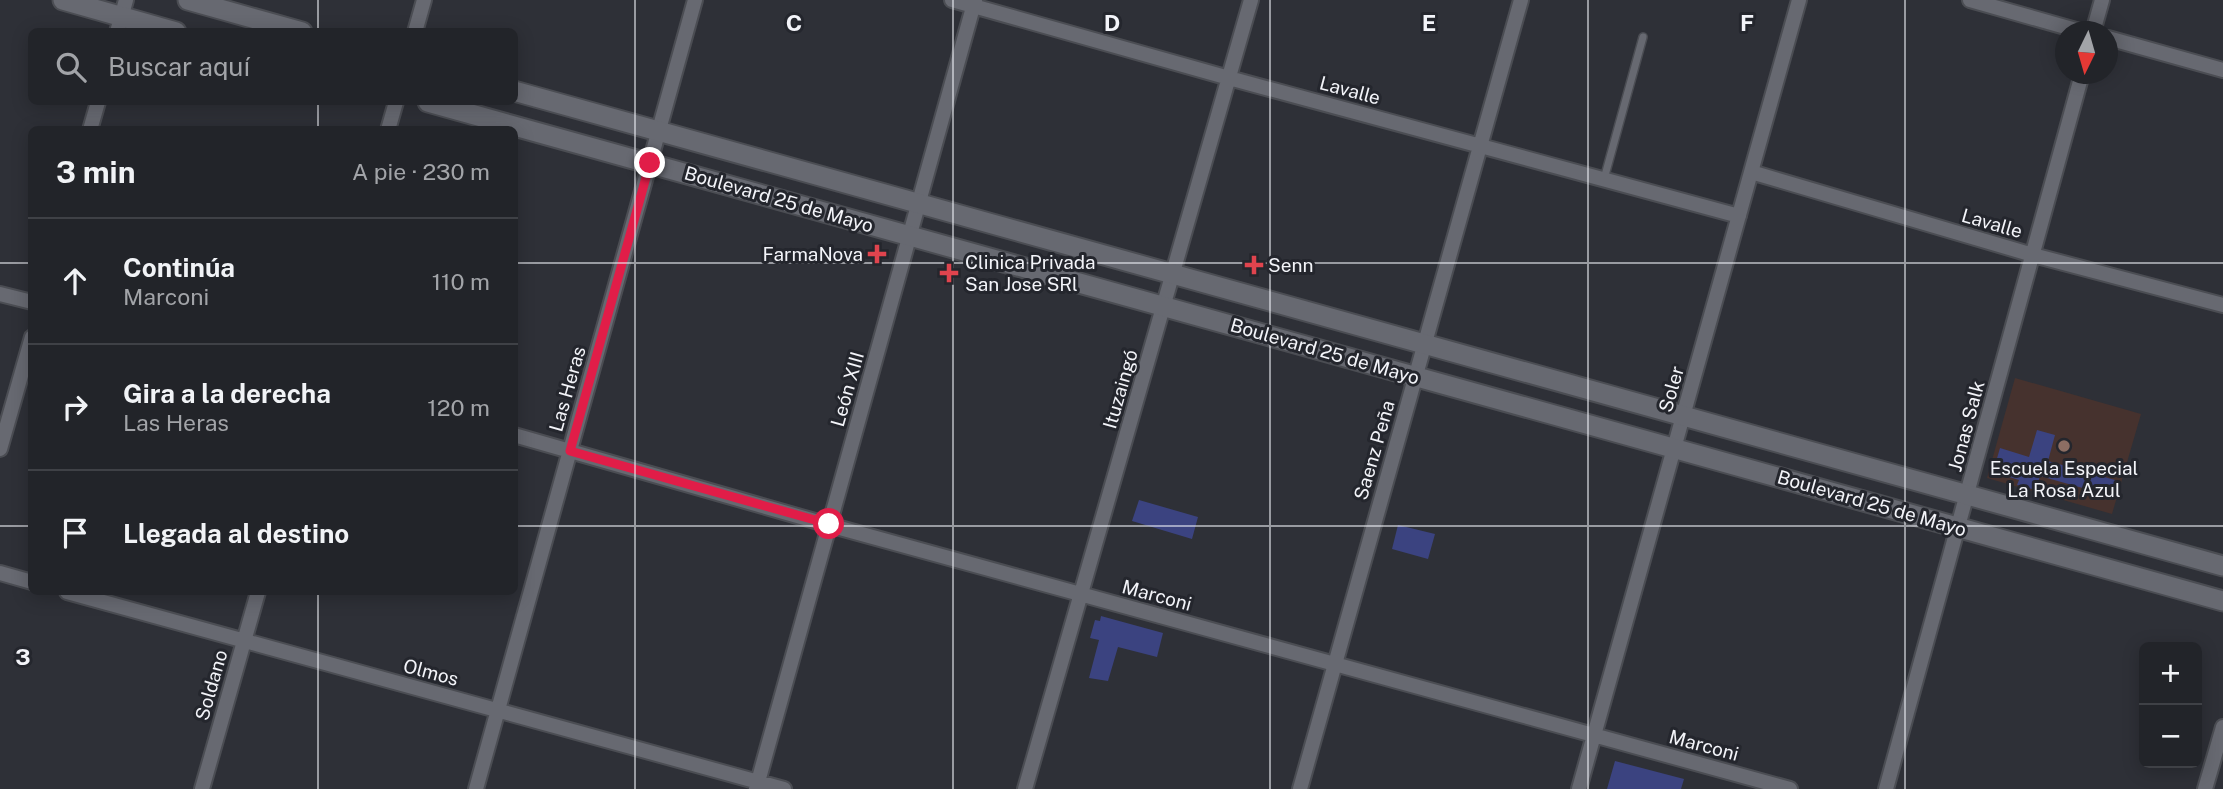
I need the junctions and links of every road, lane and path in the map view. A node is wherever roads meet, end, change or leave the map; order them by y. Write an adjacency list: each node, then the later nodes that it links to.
1 (63, 0): 12 (street)
2 (188, 0): 16 (street)
3 (424, 0): 17 (street)
4 (695, 0): 31 (street, Las Heras)
5 (952, 0): 11 (street, Lavalle)
6 (1251, 0): 21 (street, Ituzaingó)
7 (1521, 0): 32 (street, Saenz Peña)
8 (1799, 0): 34 (street, Soler)
9 (1970, 0): 14 (street)
10 (2102, 0): 13 (street)
11 (974, 3): 21 (street, Lavalle); 36 (street, León XIII)
12 (122, 16): 15 (street)
13 (2096, 21)
14 (2055, 24)
15 (162, 28)
16 (288, 28)
17 (416, 28)
18 (1643, 37): 35 (lane)
19 (2118, 41): 20 (street)
20 (2223, 70)
21 (1229, 78): 32 (street, Lavalle); 40 (street, Ituzaingó)
22 (2079, 84): 39 (street, Jonas Salk)
23 (518, 91): 31 (street, Boulevard 25 de Mayo)
24 (97, 105): 27 (street)
25 (395, 105): 28 (street)
26 (439, 105): 29 (street, Boulevard 25 de Mayo)
27 (91, 126)
28 (389, 126)
29 (515, 126)
30 (518, 127): 33 (street, Boulevard 25 de Mayo)
31 (659, 131): 33 (street, Las Heras); 36 (street, Boulevard 25 de Mayo)
32 (1480, 145): 35 (street, Lavalle); 45 (street, Saenz Peña)
33 (650, 163): 38 (street, Boulevard 25 de Mayo); 52 (street, Las Heras)
34 (1751, 172): 37 (street, Soler); 39 (street, Lavalle)
35 (1604, 179): 37 (street, Lavalle)
36 (919, 203): 38 (street, León XIII); 40 (street, Boulevard 25 de Mayo)
37 (1739, 216): 48 (street, Soler)
38 (910, 236): 43 (street, Boulevard 25 de Mayo); 54 (street, León XIII)
39 (2033, 255): 44 (street, Lavalle); 53 (street, Jonas Salk)
40 (1173, 274): 43 (street, Ituzaingó); 45 (street, Boulevard 25 de Mayo)
41 (0, 294): 42 (street)
42 (28, 301)
43 (1163, 306): 47 (street, Boulevard 25 de Mayo); 59 (street, Ituzaingó)
44 (2223, 306)
45 (1424, 344): 47 (street, Saenz Peña); 48 (street, Boulevard 25 de Mayo)
46 (28, 351): 51 (street)
47 (1415, 376): 50 (street, Boulevard 25 de Mayo); 64 (street, Saenz Peña)
48 (1684, 416): 50 (street, Soler); 53 (street, Boulevard 25 de Mayo)
49 (518, 436): 52 (street, Marconi)
50 (1674, 448): 55 (street, Boulevard 25 de Mayo); 67 (street, Soler)
51 (0, 450)
52 (570, 451): 54 (street, Marconi); 65 (street, Las Heras)
53 (1967, 495): 55 (street, Jonas Salk); 56 (street, Boulevard 25 de Mayo)
54 (829, 524): 59 (street, Marconi); 68 (street, León XIII)
55 (1958, 527): 62 (street, Boulevard 25 de Mayo); 76 (street, Jonas Salk)
56 (2223, 566)
57 (0, 573): 58 (street)
58 (28, 581)
59 (1081, 594): 64 (street, Marconi); 72 (street, Ituzaingó)
60 (78, 595): 63 (street, Olmos)
61 (257, 595): 63 (street, Soldano)
62 (2223, 601)
63 (244, 640): 65 (street, Olmos); 69 (street, Soldano)
64 (1335, 664): 67 (street, Marconi); 73 (street, Saenz Peña)
65 (498, 710): 68 (street, Olmos); 70 (street, Las Heras)
66 (2223, 727): 77 (street)
67 (1594, 735): 74 (street, Soler); 75 (street, Marconi)
68 (757, 785): 71 (street, Olmos)
69 (202, 789)
70 (476, 789)
71 (784, 789)
72 (1025, 789)
73 (1300, 789)
74 (1579, 789)
75 (1790, 789)
76 (1886, 789)
77 (2206, 789)

